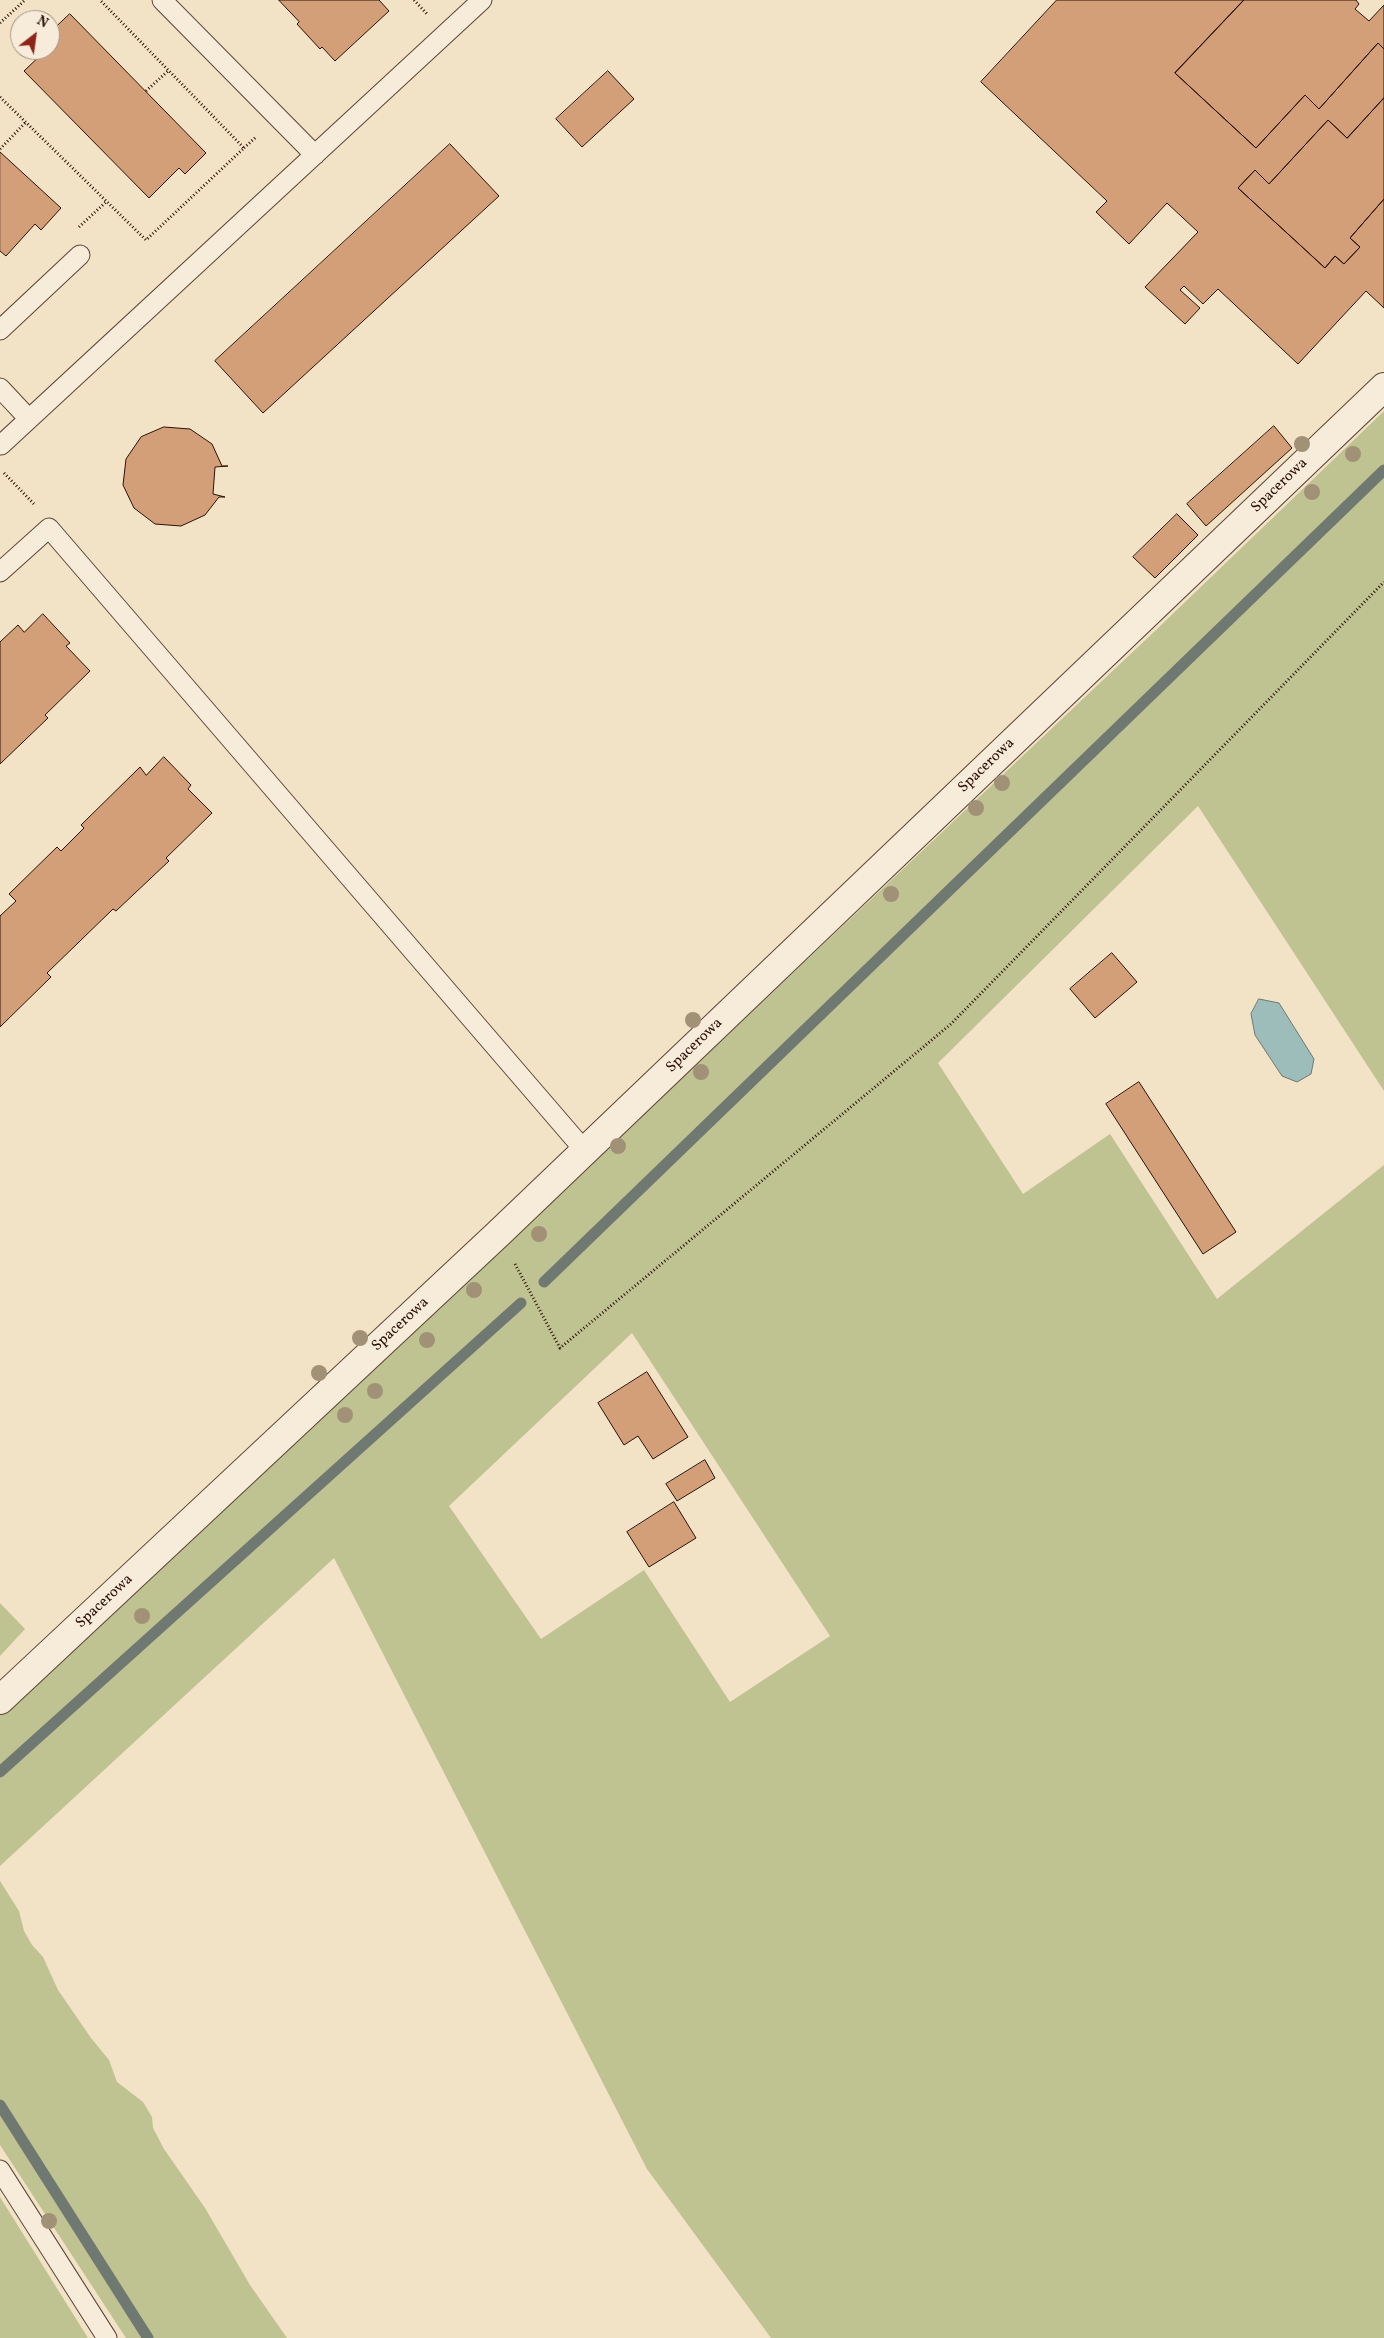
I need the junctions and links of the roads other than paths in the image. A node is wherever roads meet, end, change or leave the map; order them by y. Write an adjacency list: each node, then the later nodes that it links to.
1 (162, 0): 3 (lane)
2 (482, 0): 3 (lane)
3 (315, 155): 8 (lane)
4 (80, 256): 5 (lane)
5 (0, 330)
6 (1384, 387): 11 (street, Spacerowa)
7 (0, 388): 8 (lane)
8 (28, 419): 9 (lane)
9 (1, 445)
10 (0, 572): 11 (lane)
11 (585, 1152): 12 (street, Spacerowa)
12 (0, 1700)
13 (0, 2170): 14 (lane)
14 (107, 2338)

